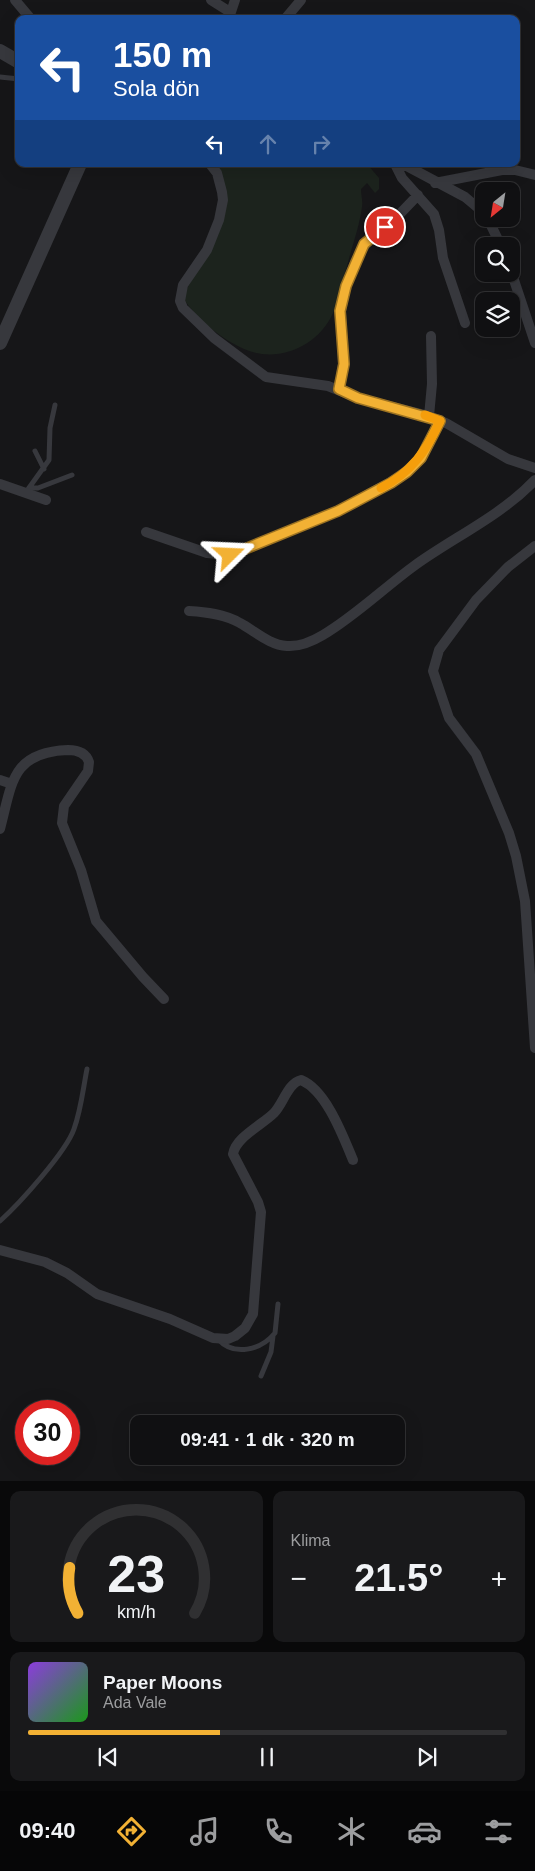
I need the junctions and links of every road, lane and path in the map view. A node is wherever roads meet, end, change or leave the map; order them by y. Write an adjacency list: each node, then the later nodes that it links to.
1 (15, 0): 5 (street)
2 (211, 0): 6 (street)
3 (235, 0): 7 (street)
4 (301, 0): 8 (street)
5 (28, 15)
6 (229, 15)
7 (230, 15)
8 (288, 15)
9 (0, 51): 10 (street)
10 (15, 60)
11 (0, 77): 12 (lane)
12 (15, 79)
13 (79, 167): 24 (street)
14 (212, 167): 26 (street)
15 (396, 167): 19 (street)
16 (408, 167): 18 (street)
17 (535, 174): 18 (street)
18 (436, 183): 20 (street)
19 (418, 195): 22 (street); 26 (street)
20 (475, 206)
21 (515, 282): 25 (street)
22 (465, 323)
23 (431, 336): 28 (street)
24 (0, 343)
25 (535, 344)
26 (339, 389): 28 (street)
27 (55, 405): 32 (lane)
28 (428, 416): 29 (street)
29 (440, 421): 31 (street); 38 (street)
30 (35, 451): 32 (lane)
31 (535, 468)
32 (44, 469): 36 (lane)
33 (72, 475): 36 (lane)
34 (535, 480): 40 (street)
35 (0, 484): 36 (street)
36 (28, 490): 37 (street)
37 (46, 500)
38 (146, 532)
39 (535, 546): 44 (street)
40 (189, 611)
41 (0, 780): 42 (street)
42 (12, 784): 43 (street); 45 (street)
43 (0, 829)
44 (532, 965): 46 (street)
45 (164, 998)
46 (535, 1048)
47 (87, 1069): 49 (lane)
48 (353, 1160): 53 (street)
49 (0, 1221)
50 (0, 1250): 53 (street)
51 (278, 1304): 52 (lane)
52 (273, 1336): 53 (lane); 54 (lane)
53 (218, 1339)
54 (261, 1376)

